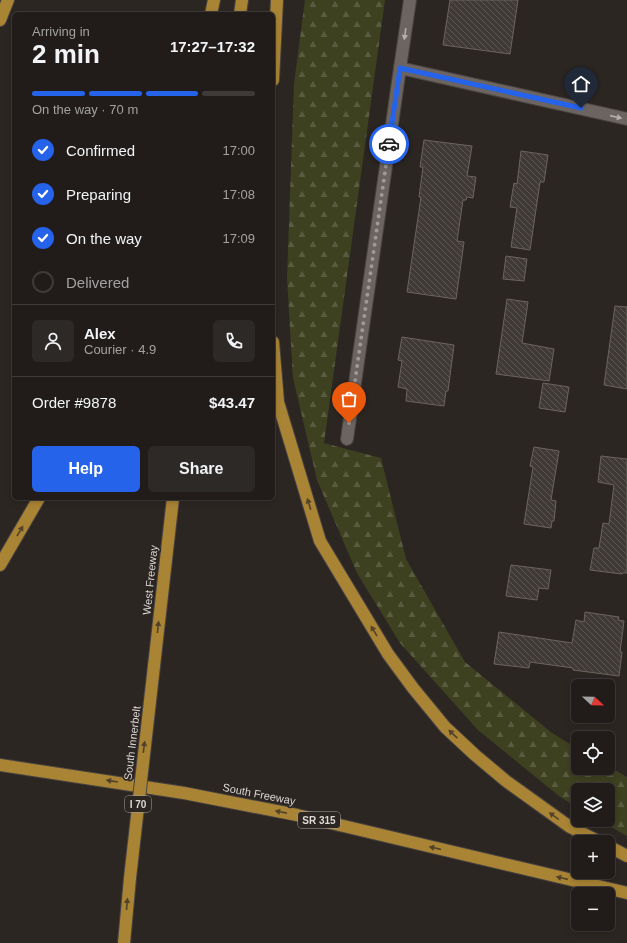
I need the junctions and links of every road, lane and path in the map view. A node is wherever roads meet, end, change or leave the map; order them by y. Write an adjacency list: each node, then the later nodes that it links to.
1 (8, 0): 8 (highway)
2 (214, 0): 6 (highway)
3 (242, 0): 7 (highway)
4 (277, 0): 9 (highway)
5 (410, 0): 10 (street, one-way to 10)
6 (211, 12)
7 (240, 12)
8 (0, 20)
9 (275, 40)
10 (400, 68): 11 (street, one-way to 11); 13 (street)
11 (627, 119)
12 (275, 366): 19 (highway, one-way to 12)
13 (347, 439)
14 (38, 500): 16 (highway, one-way to 14)
15 (173, 500): 17 (highway, West Freeway / I 70, one-way to 15)
16 (0, 565)
17 (154, 666): 23 (highway, South Innerbelt / I 70, one-way to 17, bridge)
18 (0, 765): 22 (highway, South Freeway / SR 315, one-way to 18)
19 (586, 835)
20 (615, 850): 21 (highway)
21 (627, 856)
22 (627, 893)
23 (124, 943)

